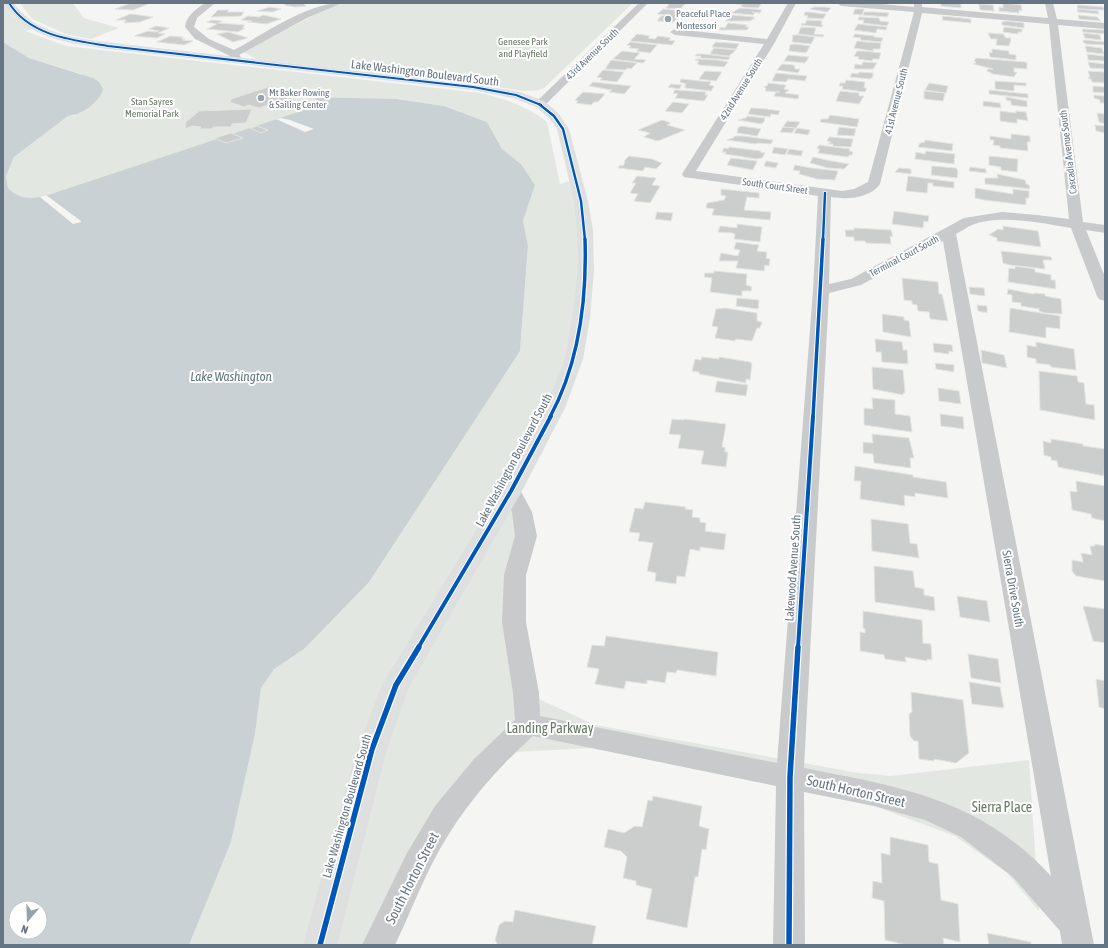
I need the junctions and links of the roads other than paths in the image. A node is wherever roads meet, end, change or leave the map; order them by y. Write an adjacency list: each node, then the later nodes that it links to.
1 (9, 3): 13 (main road, Lake Washington Boulevard South)
2 (211, 3): 13 (street)
3 (338, 3): 13 (street)
4 (644, 3): 14 (street, 43rd Avenue South)
5 (792, 3): 12 (street, 42nd Avenue South)
6 (841, 3): 8 (street)
7 (1049, 3): 9 (street, Cascadia Avenue South)
8 (918, 6): 9 (street); 16 (street, 41st Avenue South)
9 (1053, 21): 10 (street); 18 (street, Cascadia Avenue South)
10 (1105, 26)
11 (675, 32): 12 (street)
12 (770, 42): 15 (street, 42nd Avenue South)
13 (234, 57): 14 (main road, Lake Washington Boulevard South)
14 (540, 104): 23 (main road, Lake Washington Boulevard South)
15 (688, 174): 17 (street, South Court Street)
16 (862, 192): 17 (street, South Court Street)
17 (825, 193): 21 (street, Lakewood Avenue South)
18 (1077, 226): 19 (street); 20 (street, Terminal Court South); 22 (street, Cascadia Avenue South)
19 (1105, 229)
20 (949, 233): 21 (street, Terminal Court South); 26 (street, Sierra Drive South)
21 (821, 290): 25 (street, Lakewood Avenue South)
22 (1105, 296)
23 (510, 491): 24 (street); 27 (main road, Lake Washington Boulevard South)
24 (528, 724): 25 (street, South Horton Street); 28 (street, South Horton Street)
25 (790, 777): 26 (street, South Horton Street); 29 (street, Lakewood Avenue South)
26 (1076, 935)
27 (320, 945)
28 (378, 945)
29 (789, 945)

